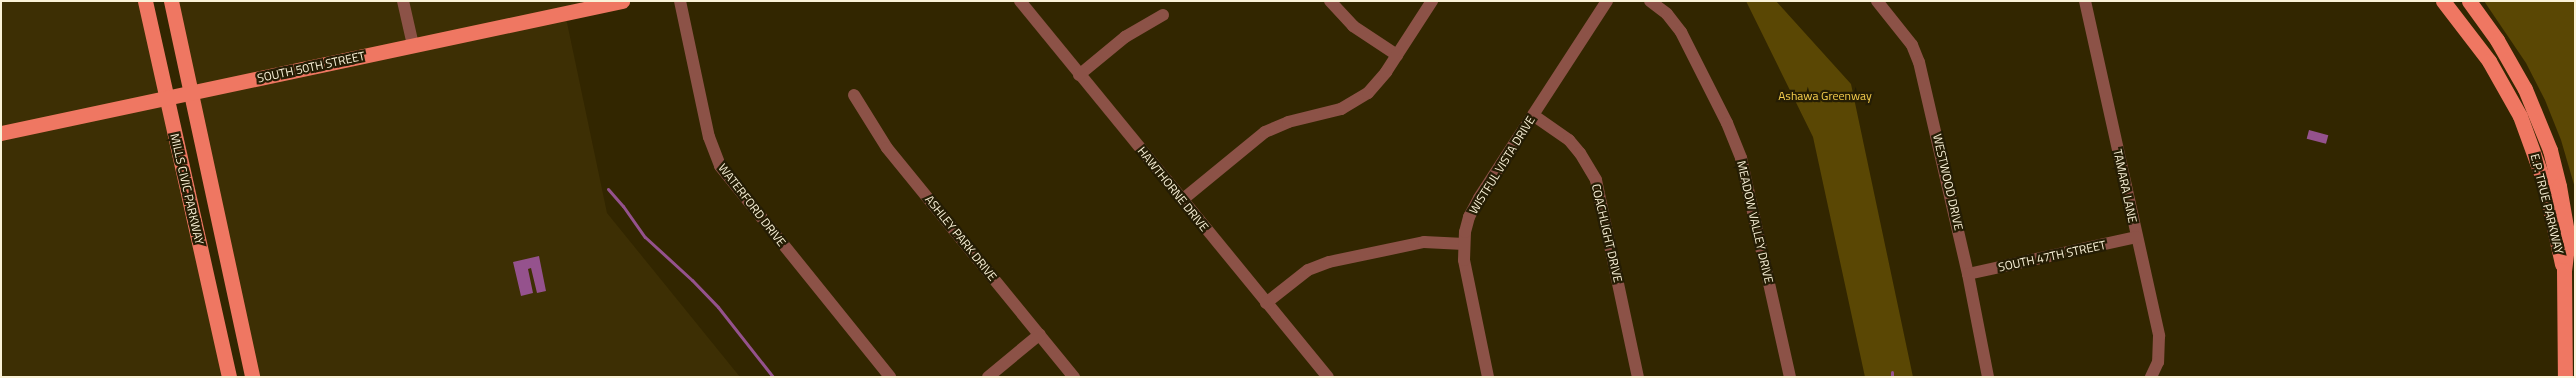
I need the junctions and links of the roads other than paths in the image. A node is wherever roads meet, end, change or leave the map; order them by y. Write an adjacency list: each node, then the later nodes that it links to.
1 (145, 1): 21 (main road, MILLS CIVIC PARKWAY)
2 (171, 1): 19 (main road, MILLS CIVIC PARKWAY)
3 (403, 1): 16 (street)
4 (622, 1): 16 (main road, SOUTH 50TH STREET)
5 (680, 1): 34 (street, WATERFORD DRIVE)
6 (1020, 1): 18 (street, HAWTHORNE DRIVE)
7 (1330, 1): 17 (street)
8 (1432, 1): 17 (street)
9 (1607, 1): 22 (street, WISTFUL VISTA DRIVE)
10 (1650, 1): 40 (street, MEADOW VALLEY DRIVE)
11 (1877, 1): 28 (street, WESTWOOD DRIVE)
12 (2085, 1): 25 (street, TAMARA LANE)
13 (2469, 1): 27 (main road, E.P. TRUE PARKWAY)
14 (2445, 4): 27 (main road, E.P. TRUE PARKWAY)
15 (1163, 15): 18 (street)
16 (413, 45): 19 (main road, SOUTH 50TH STREET)
17 (1397, 55): 24 (street)
18 (1079, 75): 24 (street, HAWTHORNE DRIVE)
19 (191, 92): 21 (main road, SOUTH 50TH STREET); 33 (main road, MILLS CIVIC PARKWAY)
20 (854, 95): 30 (street, ASHLEY PARK DRIVE)
21 (166, 98): 23 (main road, SOUTH 50TH STREET); 32 (main road, MILLS CIVIC PARKWAY)
22 (1533, 115): 26 (street, WISTFUL VISTA DRIVE); 39 (street, COACHLIGHT DRIVE)
23 (1, 134)
24 (1182, 200): 29 (street, HAWTHORNE DRIVE)
25 (2136, 237): 28 (street, SOUTH 47TH STREET); 31 (street, TAMARA LANE)
26 (1464, 244): 29 (street); 38 (street, WISTFUL VISTA DRIVE)
27 (2564, 270): 42 (main road)
28 (1968, 274): 41 (street, WESTWOOD DRIVE)
29 (1266, 303): 37 (street, HAWTHORNE DRIVE)
30 (1040, 334): 35 (street); 36 (street, ASHLEY PARK DRIVE)
31 (2153, 374)
32 (229, 377)
33 (252, 377)
34 (890, 377)
35 (988, 377)
36 (1074, 377)
37 (1328, 377)
38 (1488, 377)
39 (1638, 377)
40 (1790, 377)
41 (1988, 377)
42 (2565, 377)

